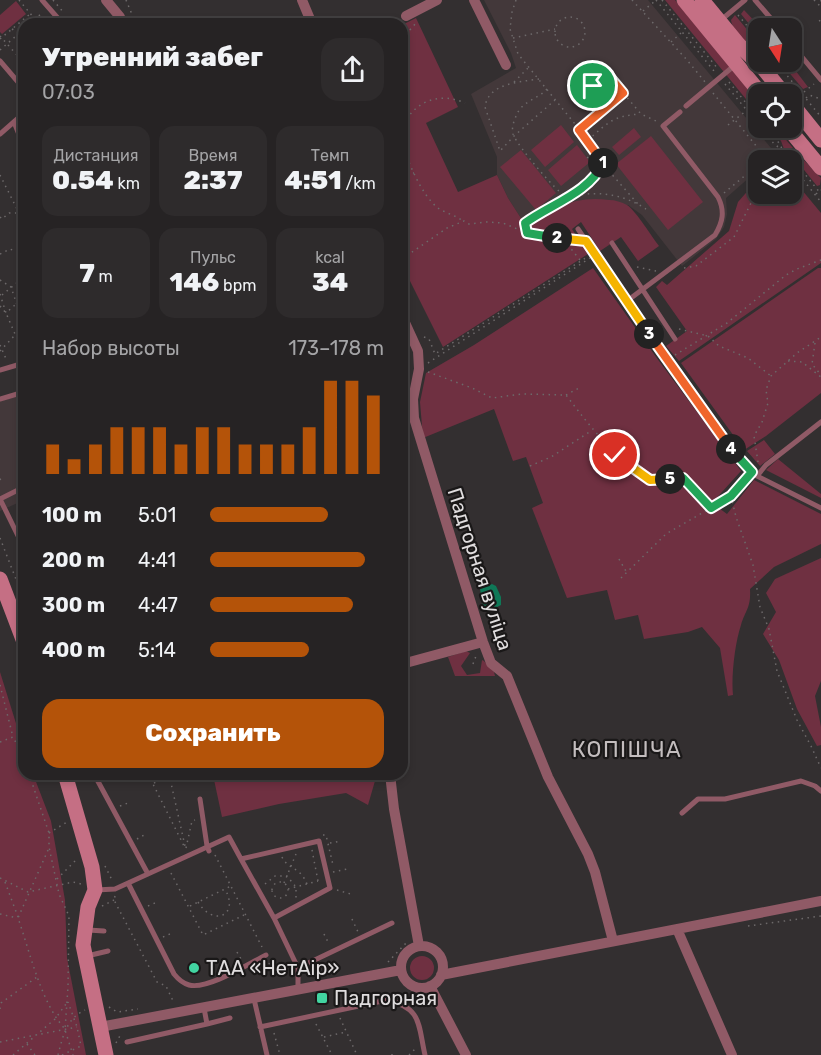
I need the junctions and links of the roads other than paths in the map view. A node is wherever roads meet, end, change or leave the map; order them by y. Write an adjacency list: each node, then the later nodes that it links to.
1 (42, 0): 11 (lane)
2 (106, 0): 12 (street)
3 (302, 0): 13 (street)
4 (437, 0): 10 (street)
5 (474, 0): 19 (street)
6 (684, 0): 18 (main road)
7 (702, 0): 15 (main road)
8 (745, 0): 15 (lane)
9 (755, 0): 14 (lane)
10 (406, 16)
11 (57, 18)
12 (120, 18)
13 (310, 18)
14 (770, 18)
15 (720, 21): 23 (main road)
16 (802, 57): 20 (lane)
17 (0, 61): 21 (lane)
18 (737, 64): 22 (main road); 25 (lane)
19 (506, 65)
20 (821, 80)
21 (18, 82)
22 (752, 84)
23 (775, 84)
24 (802, 102): 32 (main road)
25 (686, 106)
26 (680, 112): 36 (lane)
27 (18, 119): 28 (lane)
28 (15, 122): 29 (lane); 30 (lane)
29 (18, 130)
30 (0, 134)
31 (797, 138): 33 (main road)
32 (821, 140)
33 (820, 164)
34 (578, 229): 37 (lane)
35 (612, 243): 36 (lane)
36 (643, 289): 37 (lane); 39 (lane)
37 (627, 301): 45 (lane)
38 (408, 327): 52 (street, Падгорная вуліца)
39 (675, 339)
40 (18, 365): 41 (lane)
41 (0, 370)
42 (18, 394): 43 (lane)
43 (0, 399)
44 (821, 422): 45 (lane)
45 (754, 474): 48 (lane)
46 (18, 491): 47 (lane)
47 (0, 499): 49 (lane)
48 (821, 508)
49 (18, 536)
50 (0, 579): 51 (main road)
51 (18, 626)
52 (483, 642): 53 (street); 71 (street, Падгорная вуліца)
53 (408, 662)
54 (67, 780): 64 (main road)
55 (97, 780): 62 (lane)
56 (391, 780): 72 (street)
57 (821, 791): 59 (lane)
58 (200, 799): 60 (lane)
59 (682, 813)
60 (208, 849): 61 (lane); 62 (lane)
61 (241, 859): 66 (lane); 66 (lane)
62 (148, 874): 63 (lane)
63 (128, 883): 64 (lane); 74 (lane)
64 (90, 888): 68 (main road)
65 (821, 901): 69 (street)
66 (273, 918): 76 (lane)
67 (392, 923): 76 (lane)
68 (85, 928): 70 (lane); 75 (main road)
69 (677, 929): 71 (street); 92 (street)
70 (104, 931)
71 (613, 941): 78 (street)
72 (419, 946): 77 (street); 78 (street)
73 (108, 951): 75 (lane)
74 (266, 955)
75 (86, 956): 85 (main road)
76 (298, 968): 80 (lane)
77 (401, 970): 79 (street); 80 (street)
78 (441, 975): 79 (street)
79 (430, 986): 91 (street)
80 (298, 990): 81 (street)
81 (254, 999): 82 (street); 86 (lane)
82 (204, 1008): 84 (lane); 85 (street)
83 (230, 1018): 84 (lane)
84 (207, 1024): 87 (lane)
85 (100, 1027): 88 (main road)
86 (260, 1027): 89 (lane); 90 (lane)
87 (127, 1042)
88 (106, 1055)
89 (267, 1055)
90 (424, 1055)
91 (466, 1055)
92 (732, 1055)

